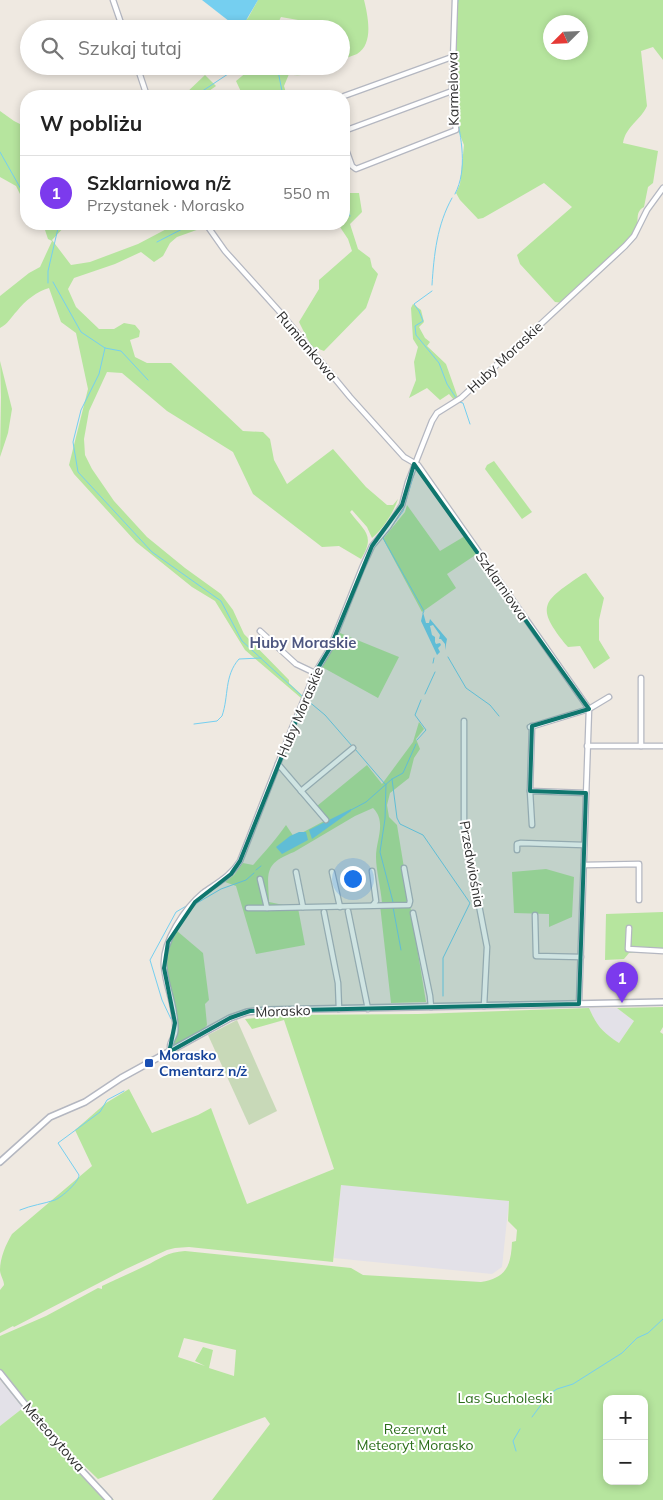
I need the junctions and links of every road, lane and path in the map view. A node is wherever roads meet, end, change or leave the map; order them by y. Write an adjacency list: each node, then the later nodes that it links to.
1 (113, 0): 3 (street)
2 (455, 0): 4 (street, Karmelowa)
3 (120, 20)
4 (452, 57): 7 (street, Karmelowa); 8 (street)
5 (139, 75): 6 (street)
6 (145, 90)
7 (452, 91): 9 (street); 10 (street, Karmelowa)
8 (350, 94)
9 (350, 129)
10 (350, 158)
11 (663, 188): 13 (street, Huby Moraskie)
12 (210, 230): 13 (street, Rumiankowa)
13 (414, 464): 15 (street, Huby Moraskie); 18 (street, Szklarniowa)
14 (260, 631): 15 (street)
15 (315, 673): 24 (street, Huby Moraskie)
16 (641, 678): 21 (street)
17 (609, 697): 18 (street)
18 (589, 709): 20 (street); 26 (street)
19 (464, 721): 53 (street, Przedwiośnia)
20 (587, 746): 21 (street); 27 (street)
21 (641, 746): 22 (street)
22 (663, 746)
23 (353, 748): 25 (street)
24 (278, 764): 25 (street); 57 (street, Huby Moraskie)
25 (301, 791): 28 (street)
26 (530, 791): 27 (street); 29 (street)
27 (586, 793): 30 (street)
28 (326, 820)
29 (532, 825)
30 (584, 845): 31 (street); 32 (street)
31 (517, 850)
32 (584, 865): 38 (street); 50 (street)
33 (404, 868): 39 (street)
34 (372, 871): 39 (street)
35 (296, 872): 40 (street)
36 (332, 872): 41 (street)
37 (260, 879): 43 (street)
38 (640, 900)
39 (373, 905): 41 (street)
40 (304, 907): 41 (street); 43 (street)
41 (340, 907)
42 (248, 908): 43 (street)
43 (267, 908)
44 (348, 911): 56 (street)
45 (324, 912): 55 (street)
46 (413, 913): 54 (street)
47 (535, 915): 50 (street)
48 (629, 928): 49 (street)
49 (663, 951)
50 (581, 957): 52 (street)
51 (663, 1002): 52 (street, Morasko)
52 (580, 1004): 53 (street, Morasko)
53 (484, 1006): 54 (street, Morasko)
54 (431, 1007): 56 (street, Morasko)
55 (339, 1009): 56 (street, Morasko); 57 (street, Morasko)
56 (368, 1009)
57 (171, 1051): 58 (street, Morasko)
58 (0, 1162)
59 (0, 1373): 60 (street, Meteorytowa)
60 (109, 1500)

